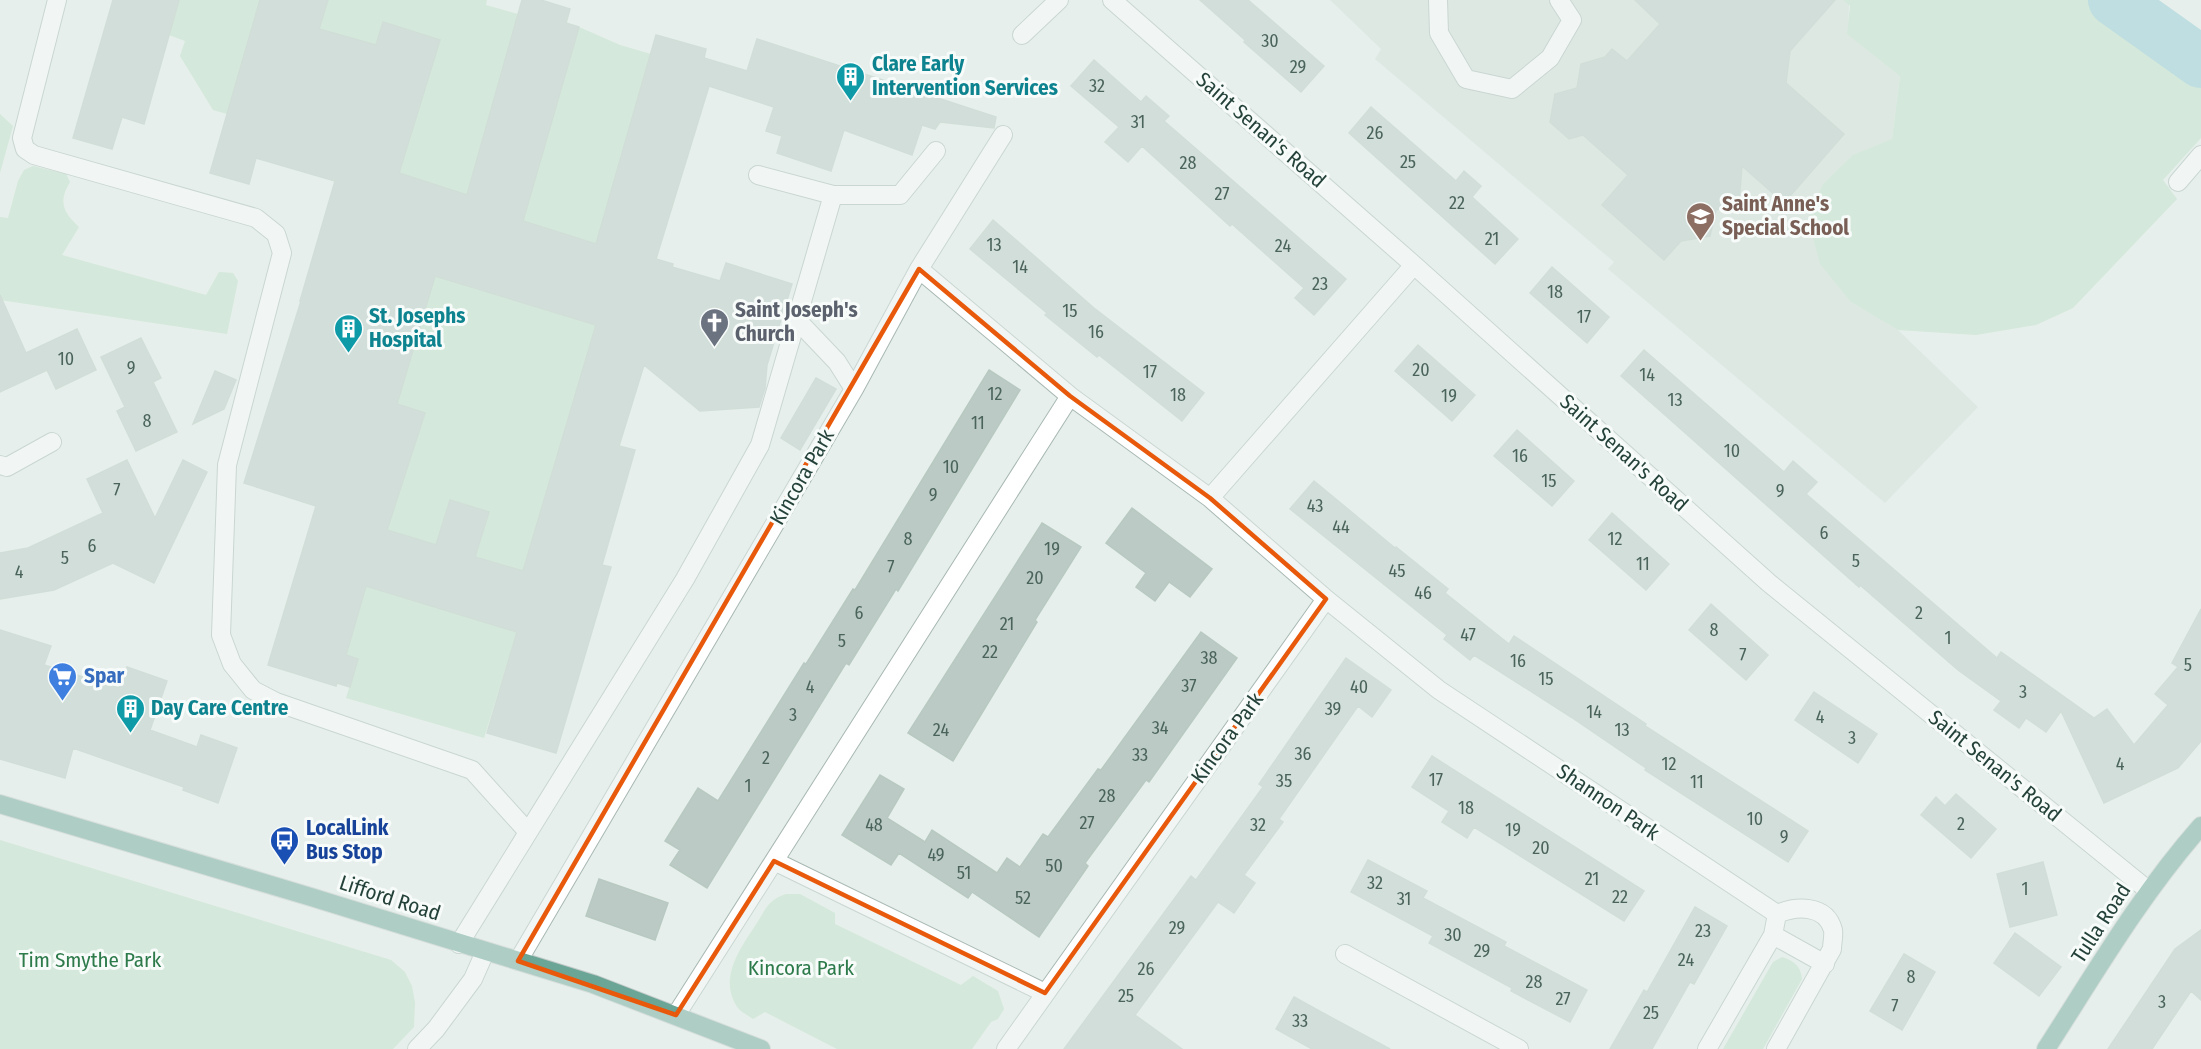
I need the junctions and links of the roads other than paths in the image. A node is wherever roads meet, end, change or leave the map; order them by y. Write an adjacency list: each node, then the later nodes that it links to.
1 (57, 0): 24 (street)
2 (1059, 0): 6 (street)
3 (1112, 0): 13 (street, Saint Senan's Road)
4 (1438, 0): 5 (street)
5 (1559, 0)
6 (1022, 35)
7 (1003, 135): 14 (street, Kincora Park)
8 (936, 151): 12 (street)
9 (2201, 155): 11 (street)
10 (758, 175): 12 (street)
11 (2178, 182)
12 (833, 195): 15 (street)
13 (1414, 265): 20 (street); 26 (street, Saint Senan's Road)
14 (919, 269): 16 (street, Kincora Park); 17 (street)
15 (797, 320): 16 (street); 24 (street)
16 (854, 389): 32 (street, Kincora Park)
17 (1070, 396): 20 (street); 25 (street)
18 (51, 442): 19 (street)
19 (0, 465)
20 (1210, 498): 21 (street)
21 (1326, 599): 27 (street, Shannon Park); 34 (street, Kincora Park)
22 (0, 804): 29 (main road, Lifford Road)
23 (2201, 826): 26 (main road, Tulla Road)
24 (528, 832): 29 (street)
25 (774, 861): 34 (street); 35 (street)
26 (2149, 891): 42 (main road, Tulla Road)
27 (1777, 914): 28 (street); 33 (street)
28 (1773, 935): 33 (street); 40 (street)
29 (459, 944): 30 (main road, Lifford Road)
30 (485, 952): 32 (main road, Lifford Road); 36 (street)
31 (1345, 954): 39 (street)
32 (518, 961): 35 (main road, Lifford Road)
33 (1825, 964): 41 (street)
34 (1045, 993): 38 (street, Kincora Park)
35 (676, 1015): 37 (main road, Lifford Road)
36 (417, 1049)
37 (761, 1049)
38 (1006, 1049)
39 (1519, 1049)
40 (1707, 1049)
41 (1776, 1049)
42 (2046, 1049)

